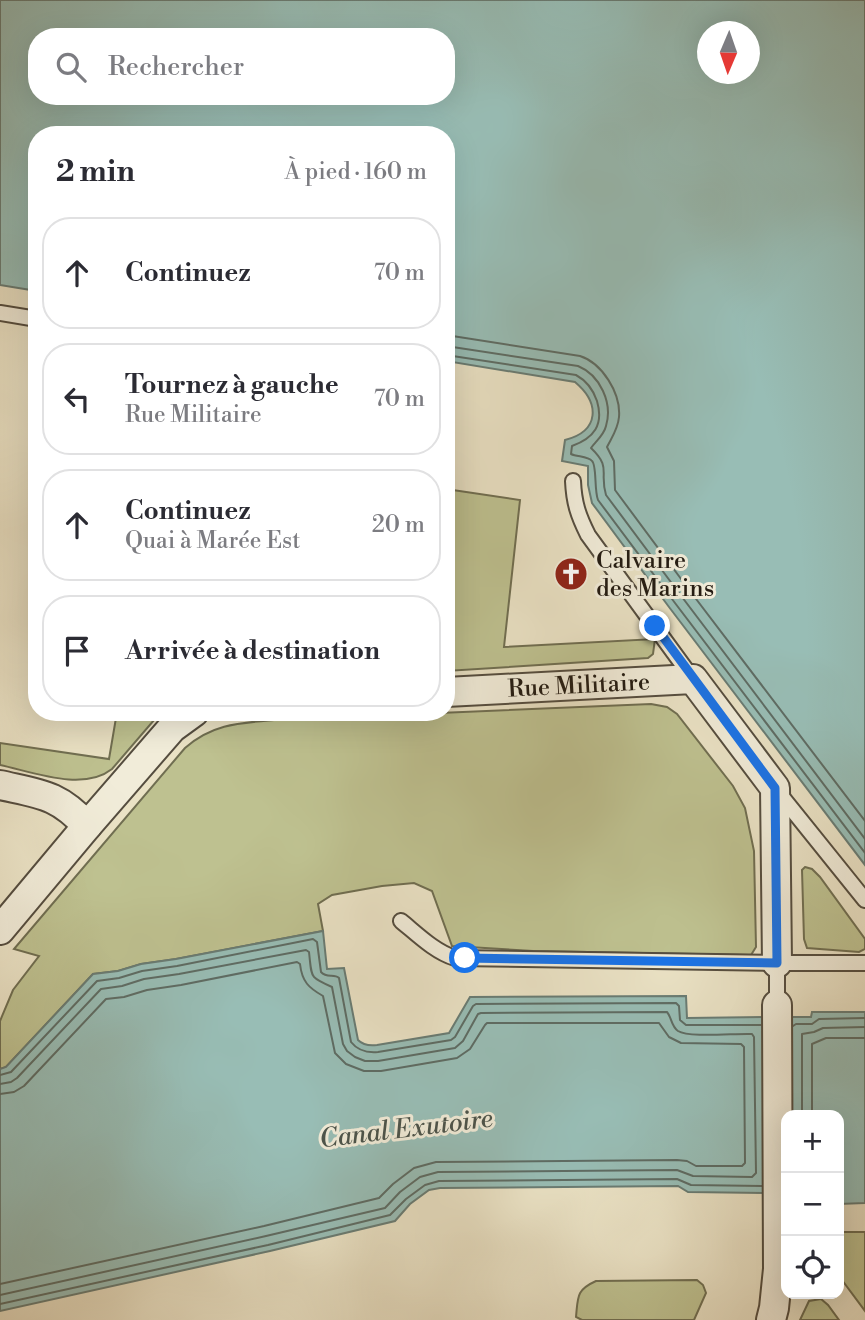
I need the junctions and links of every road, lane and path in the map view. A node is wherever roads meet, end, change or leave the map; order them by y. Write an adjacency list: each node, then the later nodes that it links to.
1 (0, 313): 2 (lane)
2 (28, 317)
3 (573, 481): 4 (lane)
4 (693, 680): 5 (street, Rue Militaire); 8 (street)
5 (455, 692)
6 (182, 721): 9 (street)
7 (0, 785): 9 (street)
8 (775, 788): 10 (lane); 13 (street)
9 (87, 826): 12 (street)
10 (865, 900)
11 (401, 921): 13 (lane)
12 (0, 930)
13 (777, 963): 14 (lane); 15 (lane)
14 (865, 963)
15 (777, 1005): 16 (street)
16 (771, 1320)

